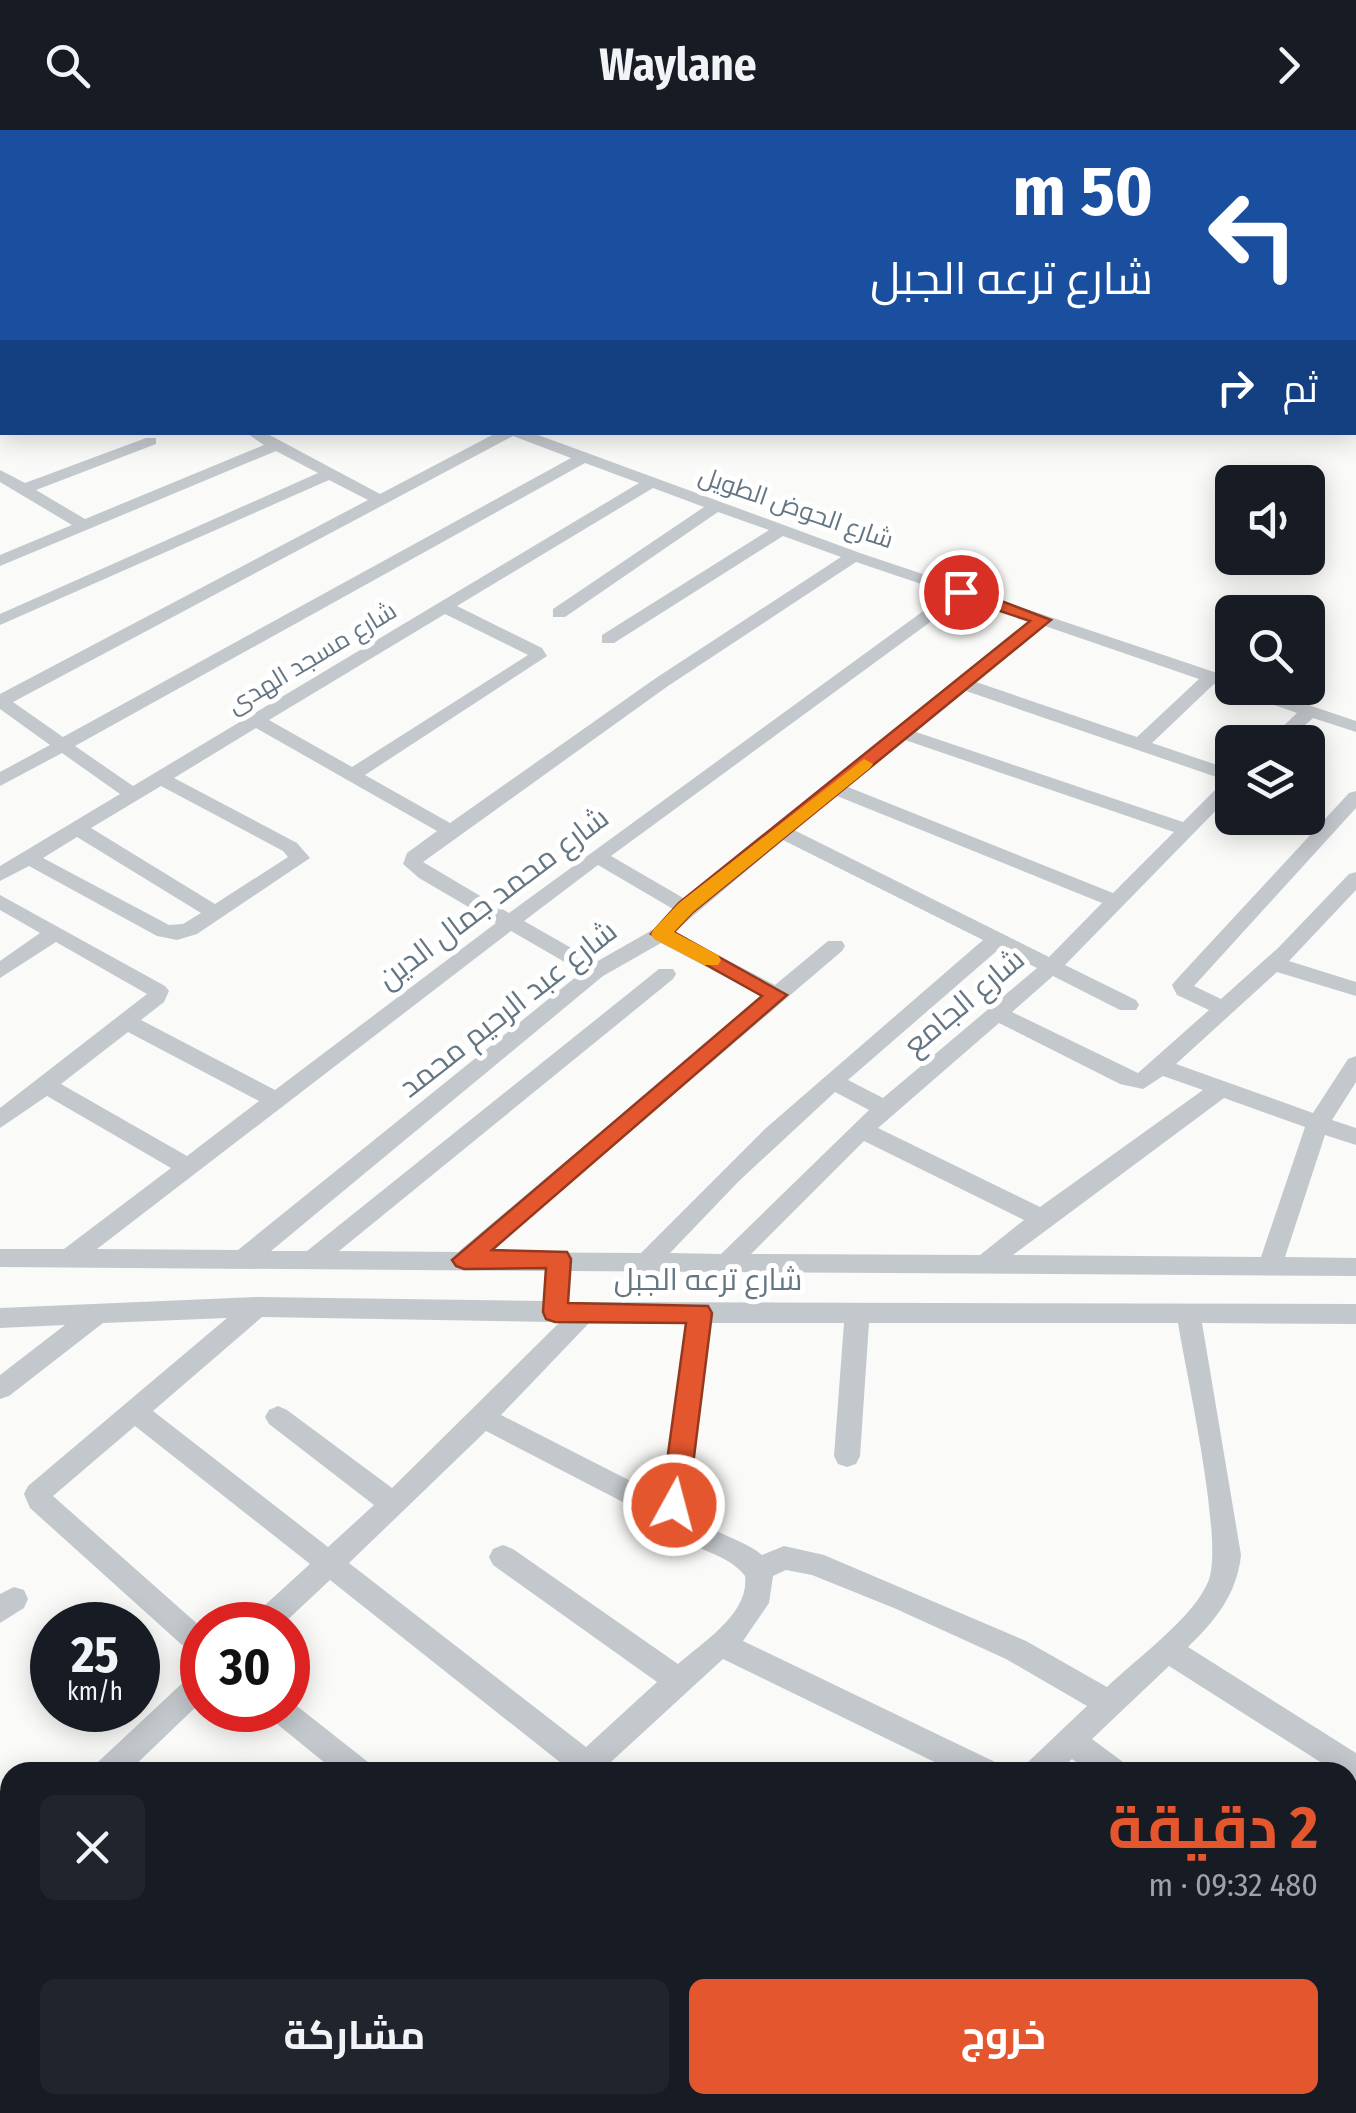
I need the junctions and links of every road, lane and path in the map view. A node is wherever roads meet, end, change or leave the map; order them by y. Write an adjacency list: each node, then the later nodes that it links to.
1 (258, 435): 5 (street)
2 (506, 435): 11 (street)
3 (520, 435): 6 (street, شارع الحوض الطويل)
4 (150, 440): 10 (street)
5 (276, 445): 7 (street); 13 (street)
6 (582, 458): 9 (street, شارع الحوض الطويل); 33 (street)
7 (329, 474): 11 (street); 20 (street)
8 (0, 475): 10 (street)
9 (650, 483): 12 (street, شارع الحوض الطويل); 18 (street, شارع مسجد الهدى)
10 (24, 489): 13 (street)
11 (380, 502): 26 (street)
12 (716, 506): 14 (street, شارع الحوض الطويل); 19 (street)
13 (83, 525): 16 (street)
14 (781, 530): 15 (street, شارع الحوض الطويل); 22 (street)
15 (854, 556): 17 (street, شارع الحوض الطويل); 44 (street)
16 (0, 560)
17 (961, 592): 21 (street, شارع الحوض الطويل); 47 (street, شارع محمد جمال الدين)
18 (445, 607): 29 (street, شارع مسجد الهدى); 36 (street)
19 (559, 613)
20 (0, 620)
21 (1042, 620): 23 (street, شارع الحوض الطويل); 25 (street, شارع عبد الرحيم محمد)
22 (608, 639)
23 (1211, 677): 24 (street, شارع الحوض الطويل); 34 (street)
24 (1215, 678)
25 (963, 684): 32 (street, شارع عبد الرحيم محمد); 34 (street)
26 (0, 701): 33 (street)
27 (1292, 705): 28 (street)
28 (1310, 711): 30 (street); 31 (street)
29 (257, 721): 36 (street); 37 (street, شارع مسجد الهدى)
30 (1295, 725)
31 (1356, 727)
32 (902, 734): 39 (street, شارع عبد الرحيم محمد); 45 (street)
33 (61, 746): 38 (street); 40 (street)
34 (1138, 746): 35 (street)
35 (1215, 771)
36 (352, 775): 44 (street)
37 (160, 778): 40 (street, شارع مسجد الهدى); 54 (street)
38 (0, 780)
39 (835, 788): 46 (street, شارع عبد الرحيم محمد); 52 (street)
40 (132, 795): 43 (street, شارع مسجد الهدى)
41 (1356, 797): 68 (street)
42 (1215, 801): 45 (street, شارع الجامع)
43 (78, 828): 48 (street, شارع مسجد الهدى); 54 (street)
44 (450, 830): 55 (street)
45 (1187, 830): 52 (street, شارع الجامع)
46 (782, 831): 53 (street, شارع عبد الرحيم محمد); 58 (street)
47 (597, 856): 53 (street); 55 (street, شارع محمد جمال الدين)
48 (28, 858): 49 (street, شارع مسجد الهدى); 54 (street)
49 (0, 875)
50 (1356, 878): 60 (street)
51 (0, 901): 56 (street)
52 (1115, 901): 61 (street, شارع الجامع)
53 (686, 908): 57 (street, شارع عبد الرحيم محمد)
54 (216, 913)
55 (510, 922): 63 (street); 76 (street, شارع محمد جمال الدين)
56 (55, 932): 62 (street); 70 (street)
57 (661, 934): 63 (street, شارع عبد الرحيم محمد); 66 (street)
58 (997, 938): 61 (street); 73 (street)
59 (835, 946): 66 (street)
60 (1273, 963): 65 (street); 68 (street)
61 (1052, 966): 67 (street); 69 (street, شارع الجامع)
62 (0, 971)
63 (596, 972): 85 (street, شارع عبد الرحيم محمد)
64 (666, 974): 86 (street)
65 (1356, 989)
66 (777, 995): 89 (street)
67 (1128, 1005)
68 (1223, 1008): 72 (street)
69 (999, 1014): 72 (street); 77 (street, شارع الجامع)
70 (128, 1021): 74 (street); 76 (street)
71 (1356, 1064): 79 (street)
72 (1159, 1066): 75 (street)
73 (835, 1083): 77 (street); 90 (street)
74 (44, 1084): 78 (street); 82 (street)
75 (1221, 1089): 79 (street); 83 (street)
76 (275, 1100): 82 (street, شارع محمد جمال الدين)
77 (885, 1109): 80 (street, شارع الجامع)
78 (0, 1120)
79 (1318, 1123): 81 (street); 93 (street)
80 (861, 1130): 83 (street); 91 (street, شارع الجامع)
81 (1356, 1137)
82 (187, 1167): 88 (street, شارع محمد جمال الدين)
83 (1042, 1218): 92 (street)
84 (0, 1258): 88 (street, شارع ترعه الجبل)
85 (244, 1259): 86 (street, شارع ترعه الجبل); 88 (street, شارع ترعه الجبل)
86 (313, 1259): 89 (street, شارع ترعه الجبل)
87 (558, 1259): 89 (street, شارع ترعه الجبل); 90 (street, شارع ترعه الجبل); 96 (street)
88 (68, 1260)
89 (464, 1260)
90 (649, 1260): 91 (street, شارع ترعه الجبل)
91 (729, 1261): 92 (street, شارع ترعه الجبل)
92 (986, 1264): 93 (street, شارع ترعه الجبل)
93 (1270, 1266): 94 (street, شارع ترعه الجبل)
94 (1356, 1267)
95 (257, 1308): 96 (street, شارع ترعه الجبل); 102 (street, شارع ترعه الجبل); 105 (street)
96 (555, 1312): 97 (street, شارع ترعه الجبل)
97 (585, 1312): 100 (street, شارع ترعه الجبل); 107 (street)
98 (858, 1312): 99 (street, شارع ترعه الجبل); 100 (street, شارع ترعه الجبل); 108 (street)
99 (1188, 1312): 101 (street, شارع ترعه الجبل); 117 (street)
100 (700, 1313): 110 (street)
101 (1356, 1314)
102 (96, 1315): 103 (street, شارع ترعه الجبل); 104 (street)
103 (0, 1318)
104 (0, 1389)
105 (133, 1410): 112 (street); 115 (street)
106 (278, 1417): 109 (street)
107 (484, 1418): 109 (street); 110 (street)
108 (846, 1456)
109 (393, 1504): 112 (street)
110 (677, 1518): 113 (street)
111 (503, 1557): 118 (street)
112 (330, 1560): 114 (street); 125 (street)
113 (758, 1570): 116 (street); 120 (street)
114 (287, 1602)
115 (180, 1626)
116 (720, 1644): 118 (street); 127 (street)
117 (1168, 1650): 120 (street); 130 (street)
118 (679, 1681): 126 (street)
119 (180, 1704): 123 (street)
120 (1110, 1704): 122 (street)
121 (308, 1732): 124 (street)
122 (1071, 1741): 128 (street); 129 (street)
123 (119, 1762)
124 (345, 1762)
125 (575, 1762)
126 (591, 1762)
127 (964, 1762)
128 (1049, 1762)
129 (1099, 1762)
130 (1345, 1762)

